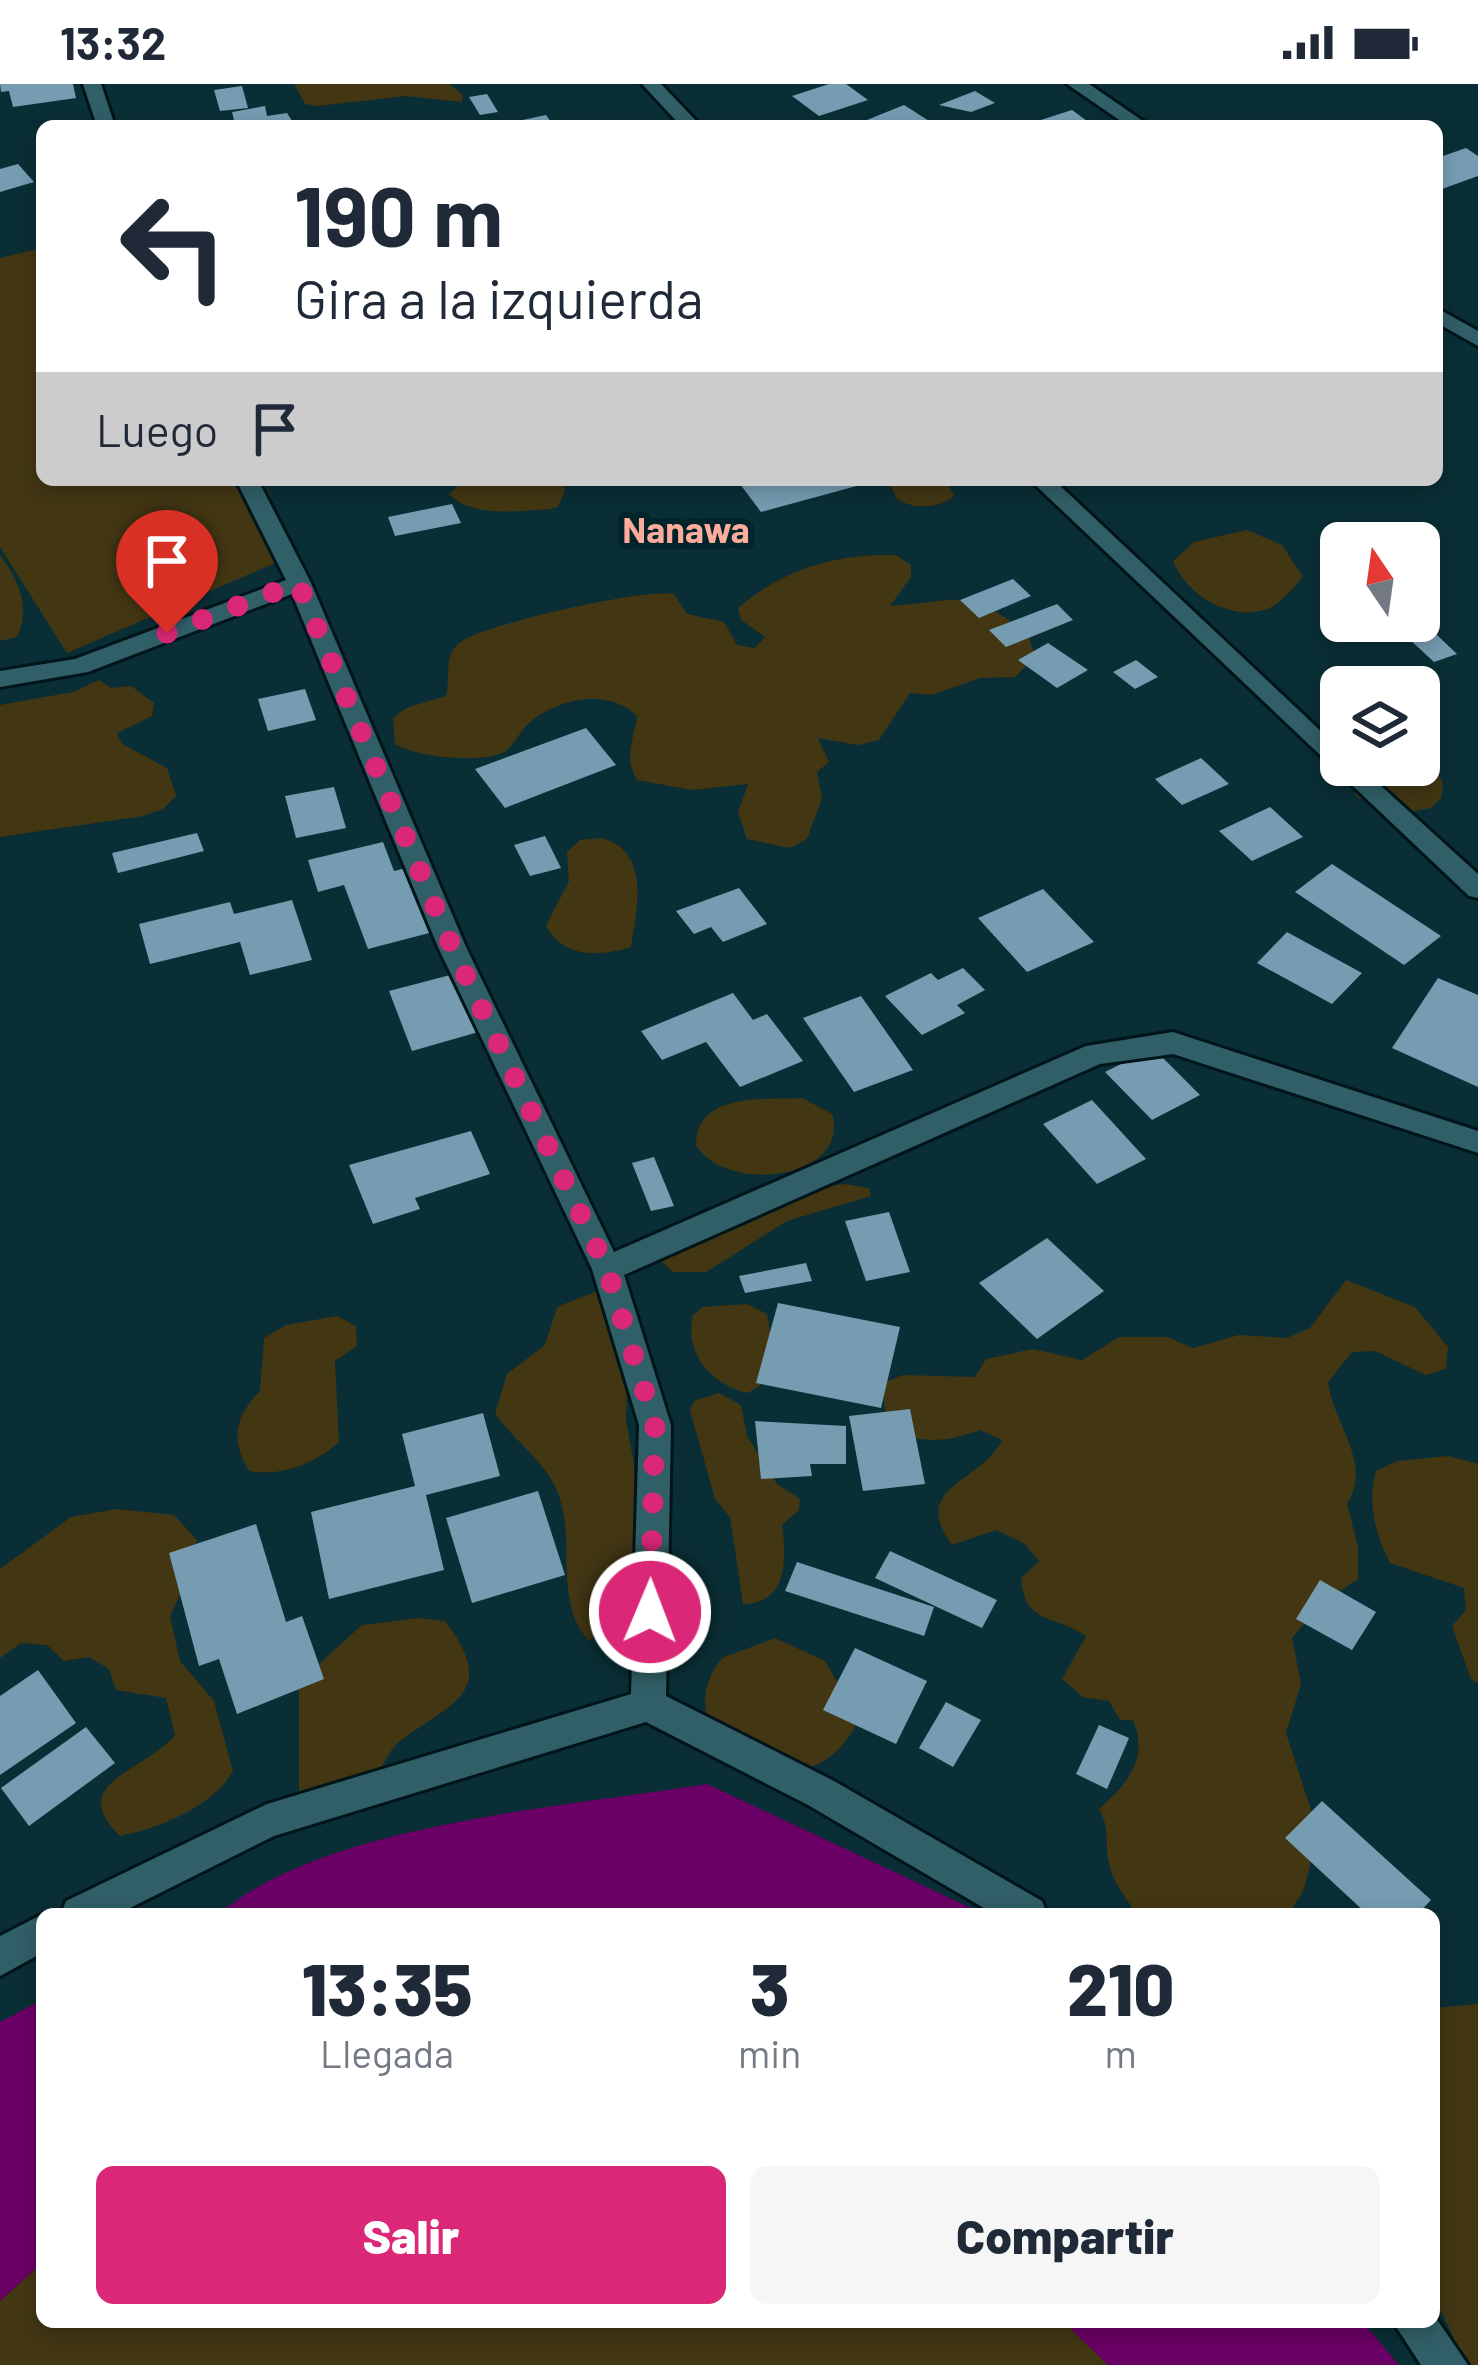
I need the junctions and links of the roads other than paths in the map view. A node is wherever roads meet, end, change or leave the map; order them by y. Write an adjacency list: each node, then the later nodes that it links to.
1 (92, 84): 4 (street)
2 (651, 84): 5 (street)
3 (1076, 84): 6 (street)
4 (104, 120)
5 (686, 120)
6 (1132, 120)
7 (1443, 318): 8 (street)
8 (1478, 340)
9 (250, 486): 11 (street)
10 (1048, 486): 13 (street)
11 (298, 583): 12 (street); 17 (street)
12 (0, 679)
13 (1320, 745)
14 (1364, 786): 15 (street)
15 (1478, 889)
16 (1478, 1142): 17 (street)
17 (607, 1269): 18 (street)
18 (648, 1705): 19 (street); 20 (street)
19 (91, 1908)
20 (1019, 1908)
21 (36, 1936): 22 (street)
22 (0, 1958)
23 (1419, 2328): 24 (street)
24 (1448, 2365)

